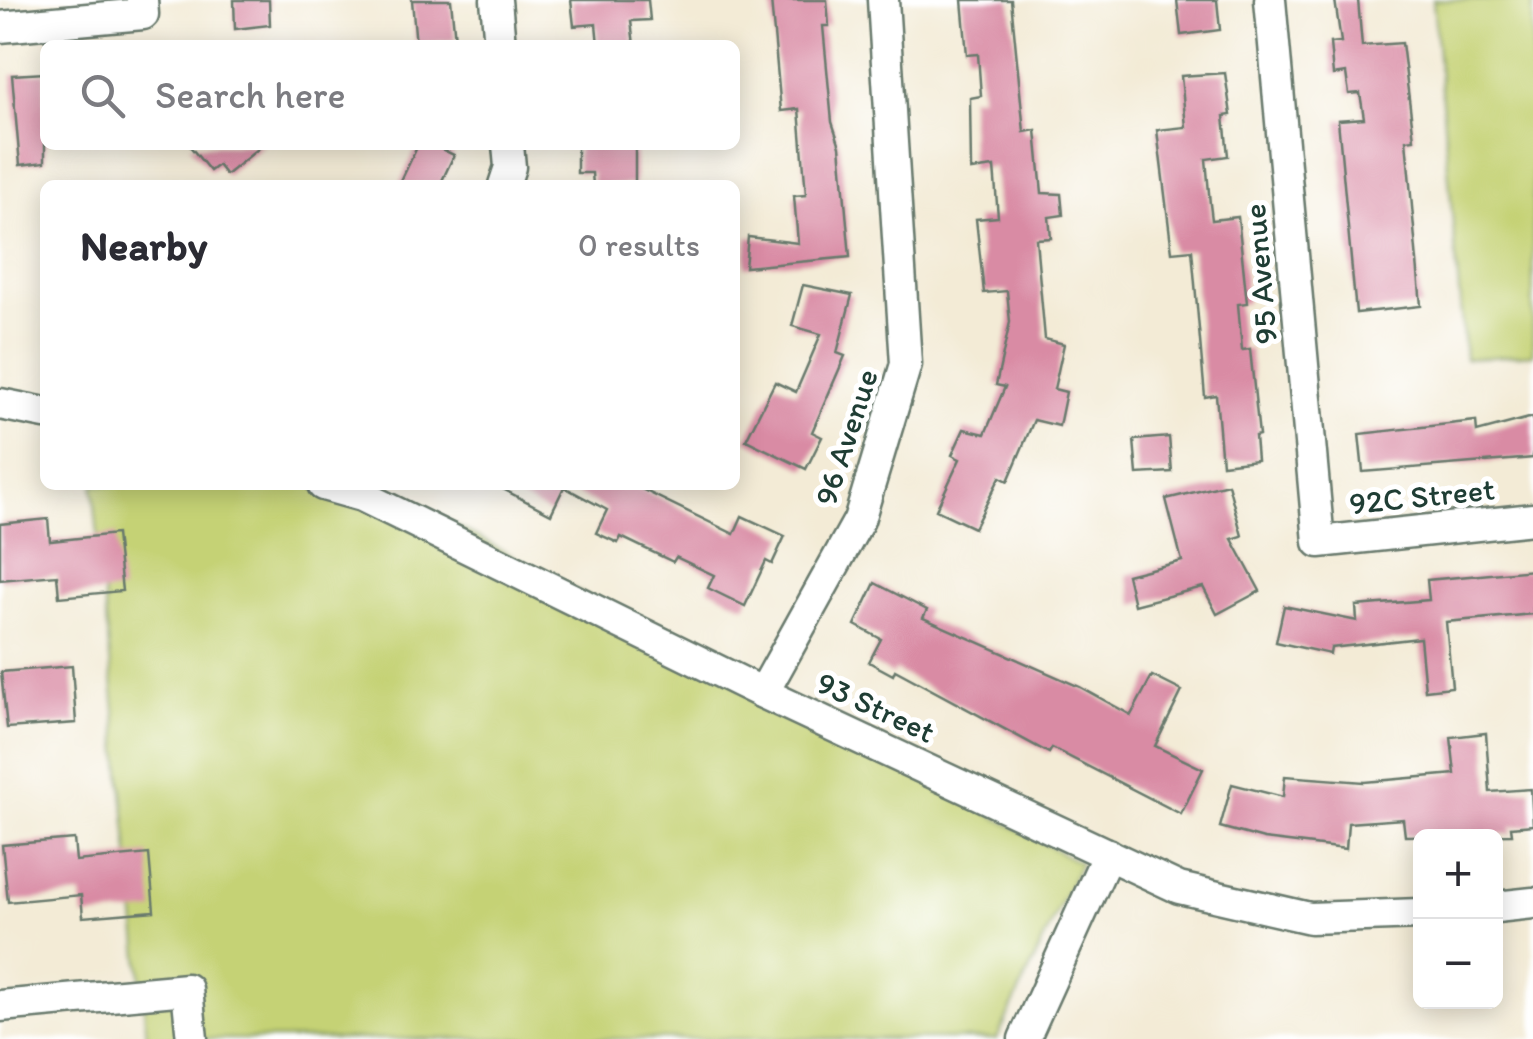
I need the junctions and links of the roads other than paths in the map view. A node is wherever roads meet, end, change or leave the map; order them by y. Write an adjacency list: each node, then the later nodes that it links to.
1 (142, 0): 5 (street)
2 (496, 0): 6 (street)
3 (884, 0): 14 (street, 96 Avenue)
4 (1270, 0): 13 (street, 95 Avenue)
5 (0, 28)
6 (500, 40)
7 (508, 150): 8 (street)
8 (506, 180)
9 (0, 404): 10 (street)
10 (40, 412)
11 (365, 490): 14 (street, 93 Street)
12 (1533, 519): 13 (street, 92C Street)
13 (1319, 542)
14 (763, 692): 15 (street, 93 Street)
15 (1108, 854): 18 (street, 93 Street); 21 (street)
16 (1533, 903): 17 (street)
17 (1503, 906)
18 (1413, 914)
19 (0, 1006): 20 (street)
20 (192, 1039)
21 (1024, 1039)

